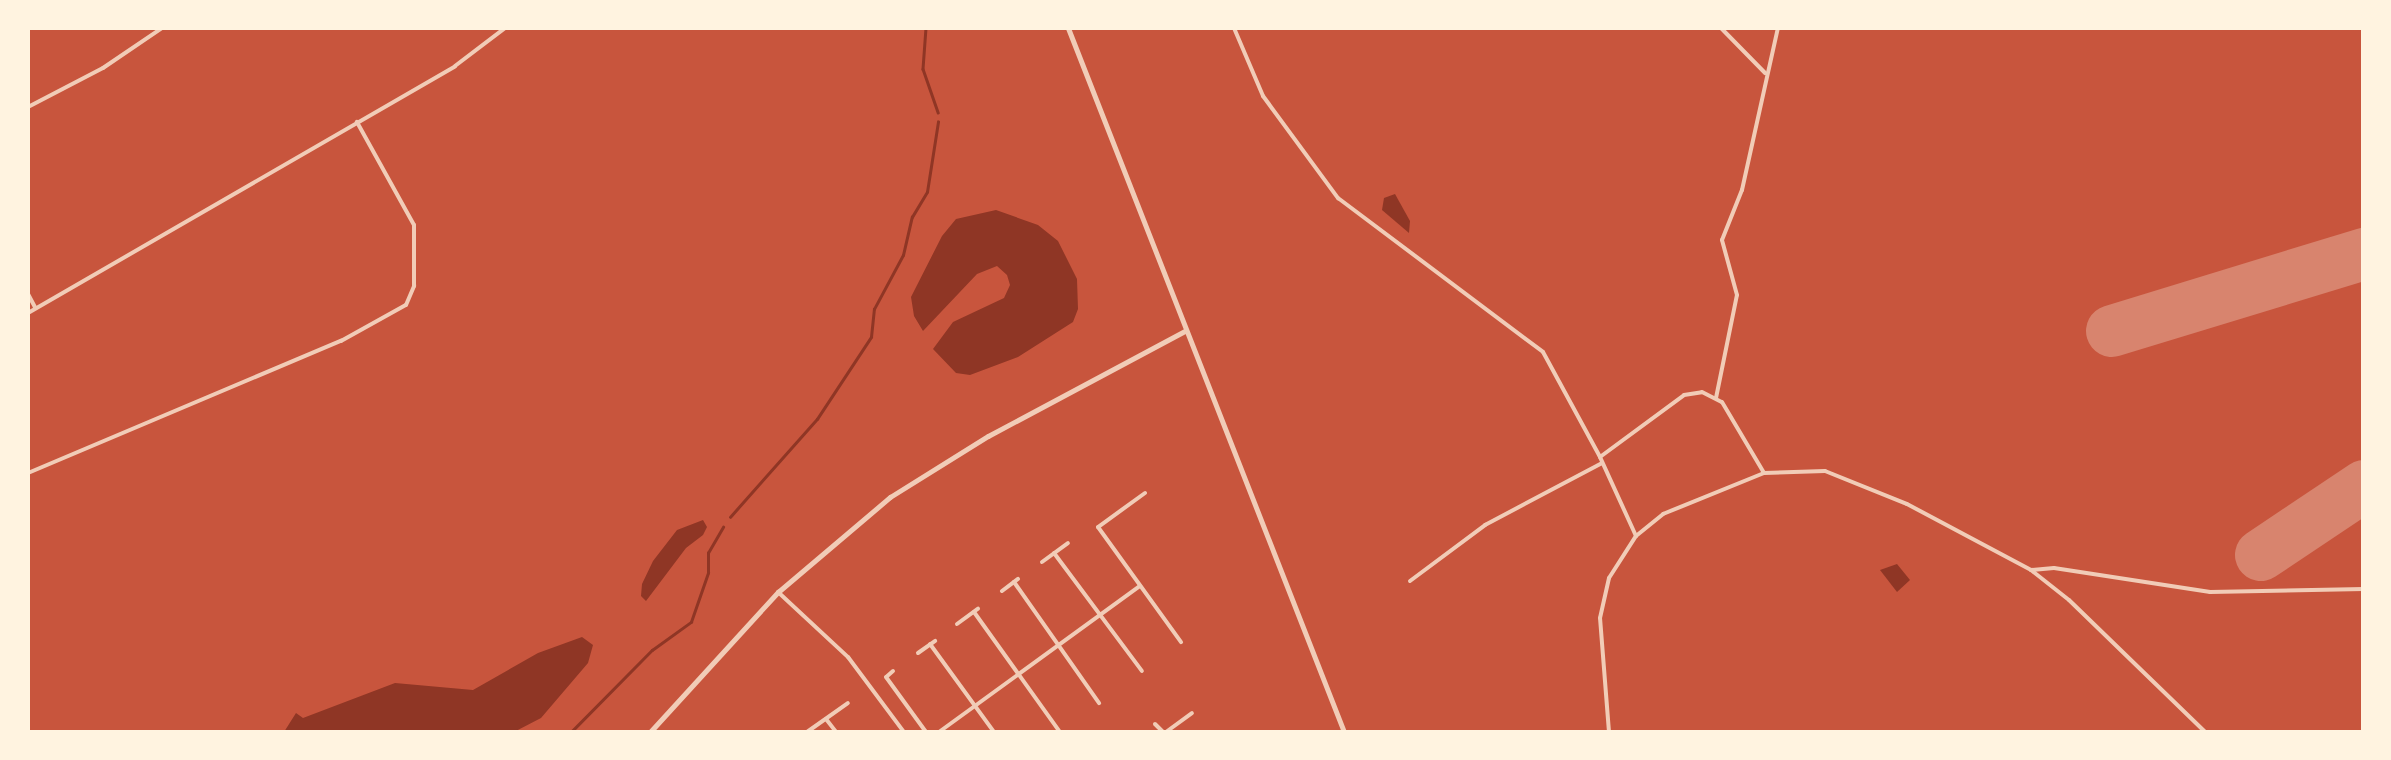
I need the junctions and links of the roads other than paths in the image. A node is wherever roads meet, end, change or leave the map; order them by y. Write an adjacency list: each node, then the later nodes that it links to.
1 (162, 28): 8 (street)
2 (505, 28): 9 (street)
3 (1068, 28): 13 (street)
4 (1234, 28): 15 (street)
5 (1721, 28): 7 (street)
6 (1778, 28): 7 (street)
7 (1765, 73): 14 (street)
8 (28, 108)
9 (357, 122): 11 (street); 16 (street)
10 (28, 294): 11 (street)
11 (36, 308): 12 (street)
12 (28, 313)
13 (1185, 331): 28 (street); 52 (street)
14 (1716, 398): 15 (street); 17 (street)
15 (1601, 460): 19 (street); 24 (street)
16 (28, 473)
17 (1764, 473): 19 (street); 23 (street)
18 (1146, 493): 25 (street)
19 (1636, 536): 53 (street)
20 (1068, 543): 21 (street)
21 (1054, 553): 22 (street); 29 (street)
22 (1042, 562)
23 (2031, 570): 26 (street); 54 (street)
24 (1410, 580)
25 (1140, 586): 29 (street); 31 (street)
26 (2364, 589)
27 (1002, 591): 32 (street)
28 (778, 592): 43 (street); 46 (street)
29 (1100, 615): 32 (street); 35 (street)
30 (957, 624): 36 (street)
31 (1181, 642)
32 (1060, 645): 36 (street); 38 (street)
33 (918, 653): 39 (street)
34 (894, 671): 47 (street)
35 (1142, 671)
36 (1019, 674): 39 (street); 50 (street)
37 (848, 703): 41 (street)
38 (1099, 703)
39 (976, 706): 48 (street); 49 (street)
40 (1192, 713): 51 (street)
41 (826, 719): 44 (street); 45 (street)
42 (1155, 724): 51 (street)
43 (650, 732)
44 (807, 732)
45 (836, 732)
46 (904, 732)
47 (926, 732)
48 (939, 732)
49 (994, 732)
50 (1060, 732)
51 (1164, 732)
52 (1344, 732)
53 (1609, 732)
54 (2205, 732)

